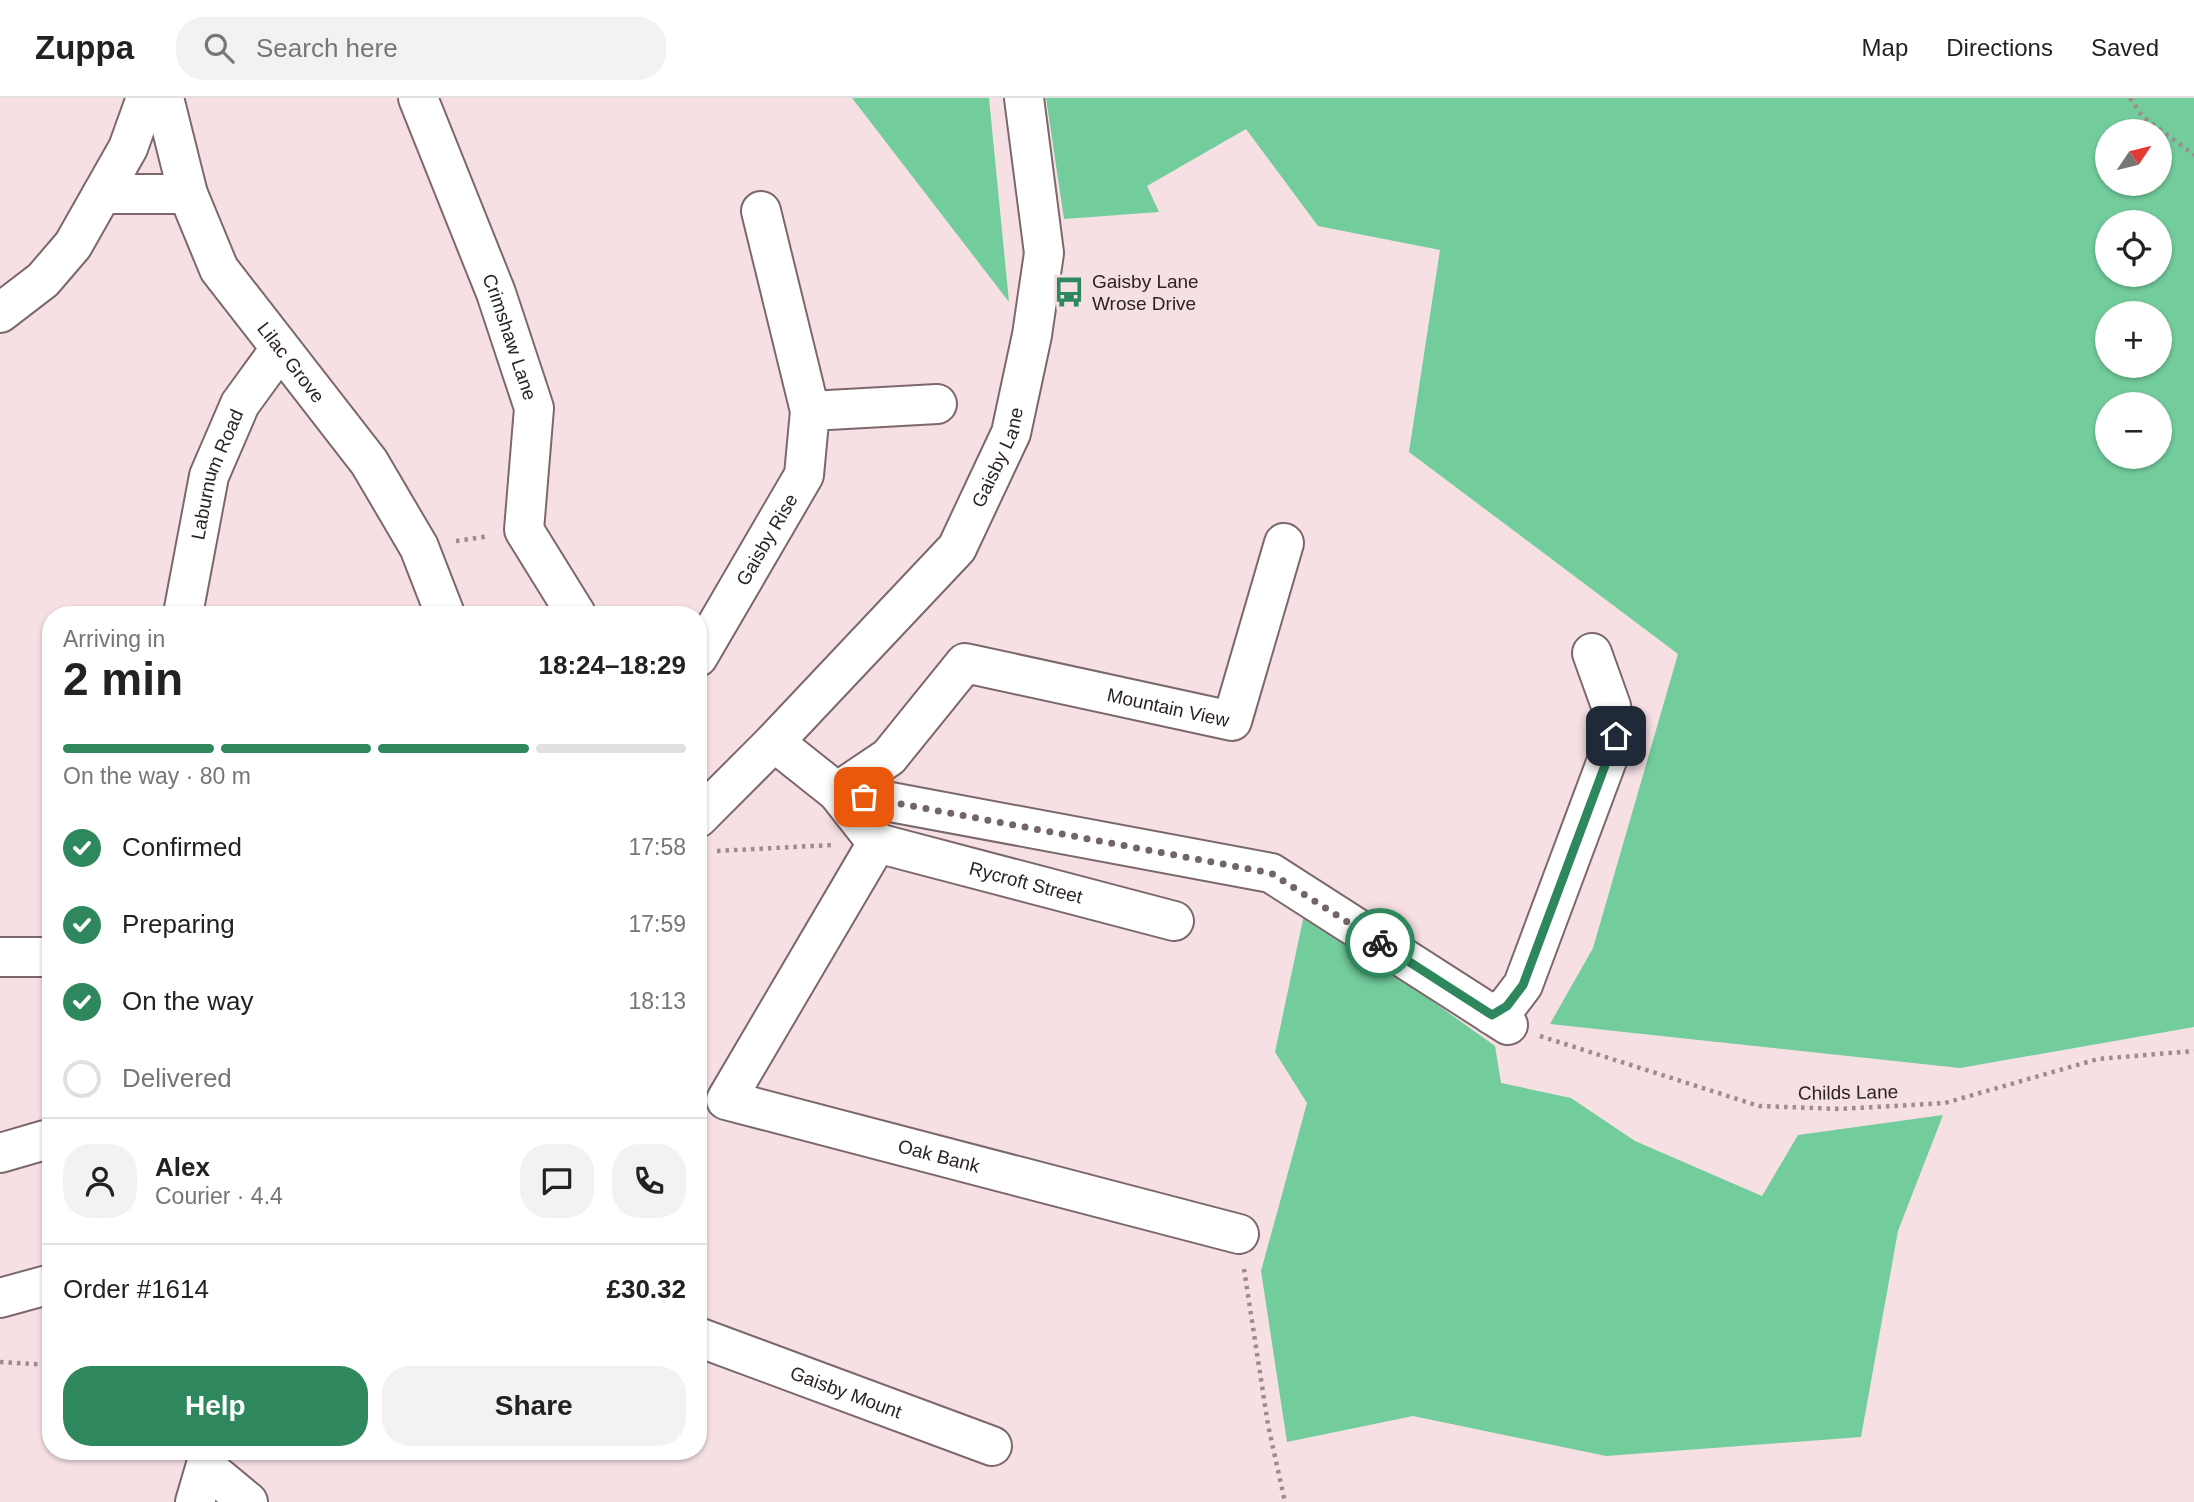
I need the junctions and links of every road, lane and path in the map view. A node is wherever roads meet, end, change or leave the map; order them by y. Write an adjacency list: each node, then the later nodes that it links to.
1 (146, 98): 7 (street)
2 (164, 98): 8 (street, Lilac Grove)
3 (418, 98): 14 (street, Crimshaw Lane)
4 (1024, 98): 22 (street, Gaisby Lane)
5 (2130, 98): 6 (path)
6 (2194, 156)
7 (102, 194): 8 (street); 10 (street)
8 (188, 194): 11 (street, Lilac Grove)
9 (761, 211): 13 (street, Gaisby Rise)
10 (0, 313)
11 (280, 348): 16 (street, Lilac Grove); 17 (street, Laburnum Road)
12 (937, 404): 13 (street)
13 (810, 411): 20 (street, Gaisby Rise)
14 (524, 530): 16 (path); 19 (street)
15 (1284, 543): 23 (street, Mountain View)
16 (419, 547): 18 (street, Lilac Grove)
17 (185, 606)
18 (441, 606)
19 (571, 606)
20 (707, 642)
21 (1592, 653): 30 (street)
22 (774, 742): 23 (street); 24 (street, Gaisby Lane)
23 (837, 792): 26 (street); 30 (street)
24 (707, 830)
25 (707, 835): 26 (path)
26 (877, 843): 27 (street, Rycroft Street); 34 (street, Oak Bank)
27 (1174, 921)
28 (0, 957): 29 (street)
29 (42, 957)
30 (1500, 1020): 31 (path, Childs Lane)
31 (2194, 1051)
32 (42, 1148): 33 (street)
33 (0, 1153)
34 (1239, 1234): 43 (path)
35 (42, 1286): 36 (street)
36 (0, 1298)
37 (707, 1340): 40 (street, Gaisby Mount)
38 (0, 1363): 39 (path)
39 (42, 1365)
40 (992, 1446)
41 (204, 1474): 42 (street)
42 (248, 1502)
43 (1285, 1502)

